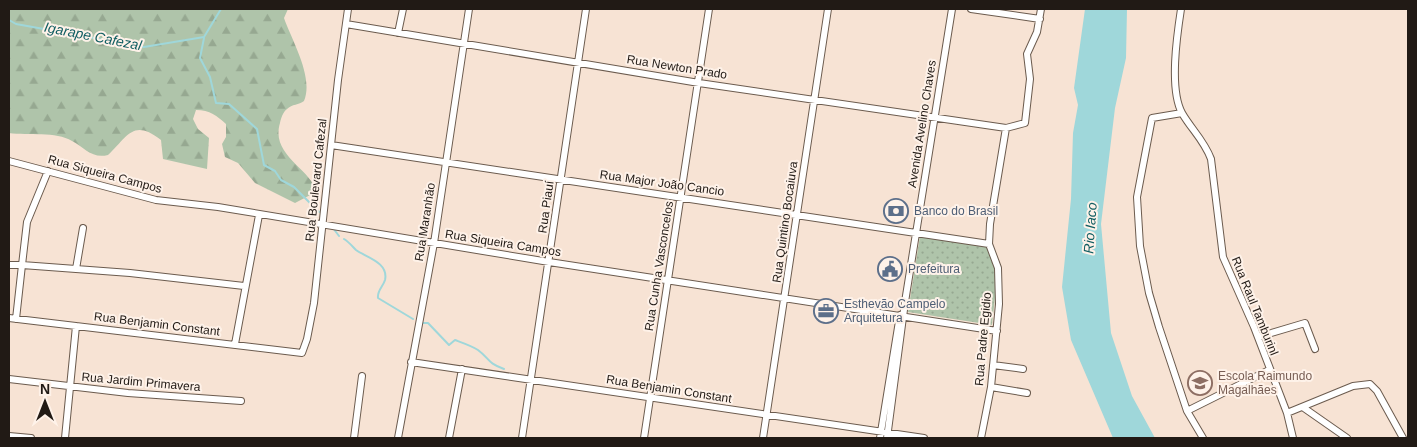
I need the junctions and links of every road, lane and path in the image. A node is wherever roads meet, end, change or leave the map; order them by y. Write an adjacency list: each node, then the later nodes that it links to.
1 (348, 9): 12 (street, Rua Boulevard Cafezal)
2 (402, 9): 13 (street)
3 (469, 9): 14 (street, Rua Maranhão)
4 (586, 9): 15 (street, Rua Piauí)
5 (709, 9): 16 (street, Rua Cunha Vasconcelos)
6 (828, 9): 17 (street, Rua Quintino Bocaiuva)
7 (952, 9): 19 (street, Avenida Avelino Chaves)
8 (971, 9): 11 (street)
9 (1041, 9): 11 (street)
10 (1181, 9): 18 (street, Rua Raul Tamburinl)
11 (1040, 19): 20 (street)
12 (346, 24): 13 (street, Rua Newton Prado); 21 (street, Rua Boulevard Cafezal)
13 (398, 33): 14 (street, Rua Newton Prado)
14 (463, 45): 15 (street, Rua Newton Prado); 23 (street, Rua Maranhão)
15 (579, 62): 16 (street, Rua Newton Prado); 25 (street, Rua Piauí)
16 (699, 83): 17 (street, Rua Newton Prado); 26 (street, Rua Cunha Vasconcelos)
17 (814, 99): 19 (street, Rua Newton Prado); 28 (street, Rua Quintino Bocaiuva)
18 (1182, 113): 45 (street, Rua Raul Tamburinl); 63 (street)
19 (934, 117): 20 (street, Rua Newton Prado); 31 (street, Avenida Avelino Chaves)
20 (1006, 128): 33 (street)
21 (331, 145): 23 (street, Rua Major João Cancio); 29 (street, Rua Boulevard Cafezal)
22 (9, 161): 24 (street, Rua Siqueira Campos)
23 (446, 161): 25 (street, Rua Major João Cancio); 32 (street, Rua Maranhão)
24 (48, 171): 27 (street, Rua Siqueira Campos); 36 (street)
25 (561, 179): 26 (street, Rua Major João Cancio); 34 (street, Rua Piauí)
26 (681, 196): 28 (street, Rua Major João Cancio); 38 (street, Rua Cunha Vasconcelos)
27 (259, 215): 29 (street, Rua Siqueira Campos); 39 (street)
28 (798, 215): 31 (street, Rua Major João Cancio); 40 (street, Rua Quintino Bocaiuva)
29 (322, 226): 32 (street, Rua Siqueira Campos); 48 (street, Rua Boulevard Cafezal)
30 (83, 228): 37 (street)
31 (916, 233): 33 (street, Rua Major João Cancio); 41 (street, Avenida Avelino Chaves)
32 (434, 243): 34 (street, Rua Siqueira Campos); 49 (street, Rua Maranhão)
33 (989, 244): 44 (street, Rua Padre Egidio)
34 (550, 262): 38 (street, Rua Siqueira Campos); 55 (street, Rua Piauí)
35 (9, 264): 36 (street)
36 (22, 265): 37 (street); 42 (street)
37 (76, 269): 39 (street)
38 (668, 280): 40 (street, Rua Siqueira Campos); 60 (street, Rua Cunha Vasconcelos)
39 (244, 286): 46 (street)
40 (785, 299): 41 (street, Rua Siqueira Campos); 65 (street, Rua Quintino Bocaiuva)
41 (901, 318): 44 (street, Rua Siqueira Campos); 67 (street, Avenida Avelino Chaves)
42 (12, 319): 43 (street, Rua Benjamin Constant)
43 (76, 326): 46 (street, Rua Benjamin Constant); 57 (street)
44 (997, 331): 50 (street, Rua Padre Egidio)
45 (1258, 337): 47 (street); 53 (street, Rua Raul Tamburinl)
46 (234, 344): 48 (street, Rua Benjamin Constant)
47 (1315, 349)
48 (302, 353)
49 (411, 362): 51 (street, Rua Benjamin Constant); 71 (street, Rua Maranhão)
50 (993, 365): 52 (street); 58 (street, Rua Padre Egidio)
51 (462, 369): 55 (street, Rua Benjamin Constant); 72 (street)
52 (1023, 369)
53 (1269, 370): 63 (street); 64 (street, Rua Raul Tamburinl)
54 (362, 376): 70 (street)
55 (530, 378): 60 (street, Rua Benjamin Constant); 73 (street, Rua Piauí)
56 (9, 379): 57 (street, Rua Jardim Primavera)
57 (70, 387): 61 (street, Rua Jardim Primavera); 69 (street)
58 (991, 387): 59 (street); 77 (street, Rua Padre Egidio)
59 (1028, 393)
60 (651, 398): 65 (street, Rua Benjamin Constant); 74 (street, Rua Cunha Vasconcelos)
61 (241, 402)
62 (1304, 408): 64 (street); 80 (street); 81 (street)
63 (1187, 411): 78 (street)
64 (1287, 413): 79 (street, Rua Raul Tamburinl)
65 (766, 416): 67 (street, Rua Benjamin Constant); 75 (street, Rua Quintino Bocaiuva)
66 (9, 436): 68 (street)
67 (884, 436): 76 (street, Rua Benjamin Constant)
68 (31, 438)
69 (65, 438)
70 (354, 438)
71 (398, 438)
72 (449, 438)
73 (522, 438)
74 (644, 438)
75 (763, 438)
76 (924, 438)
77 (981, 438)
78 (1203, 438)
79 (1293, 438)
80 (1347, 438)
81 (1403, 438)

